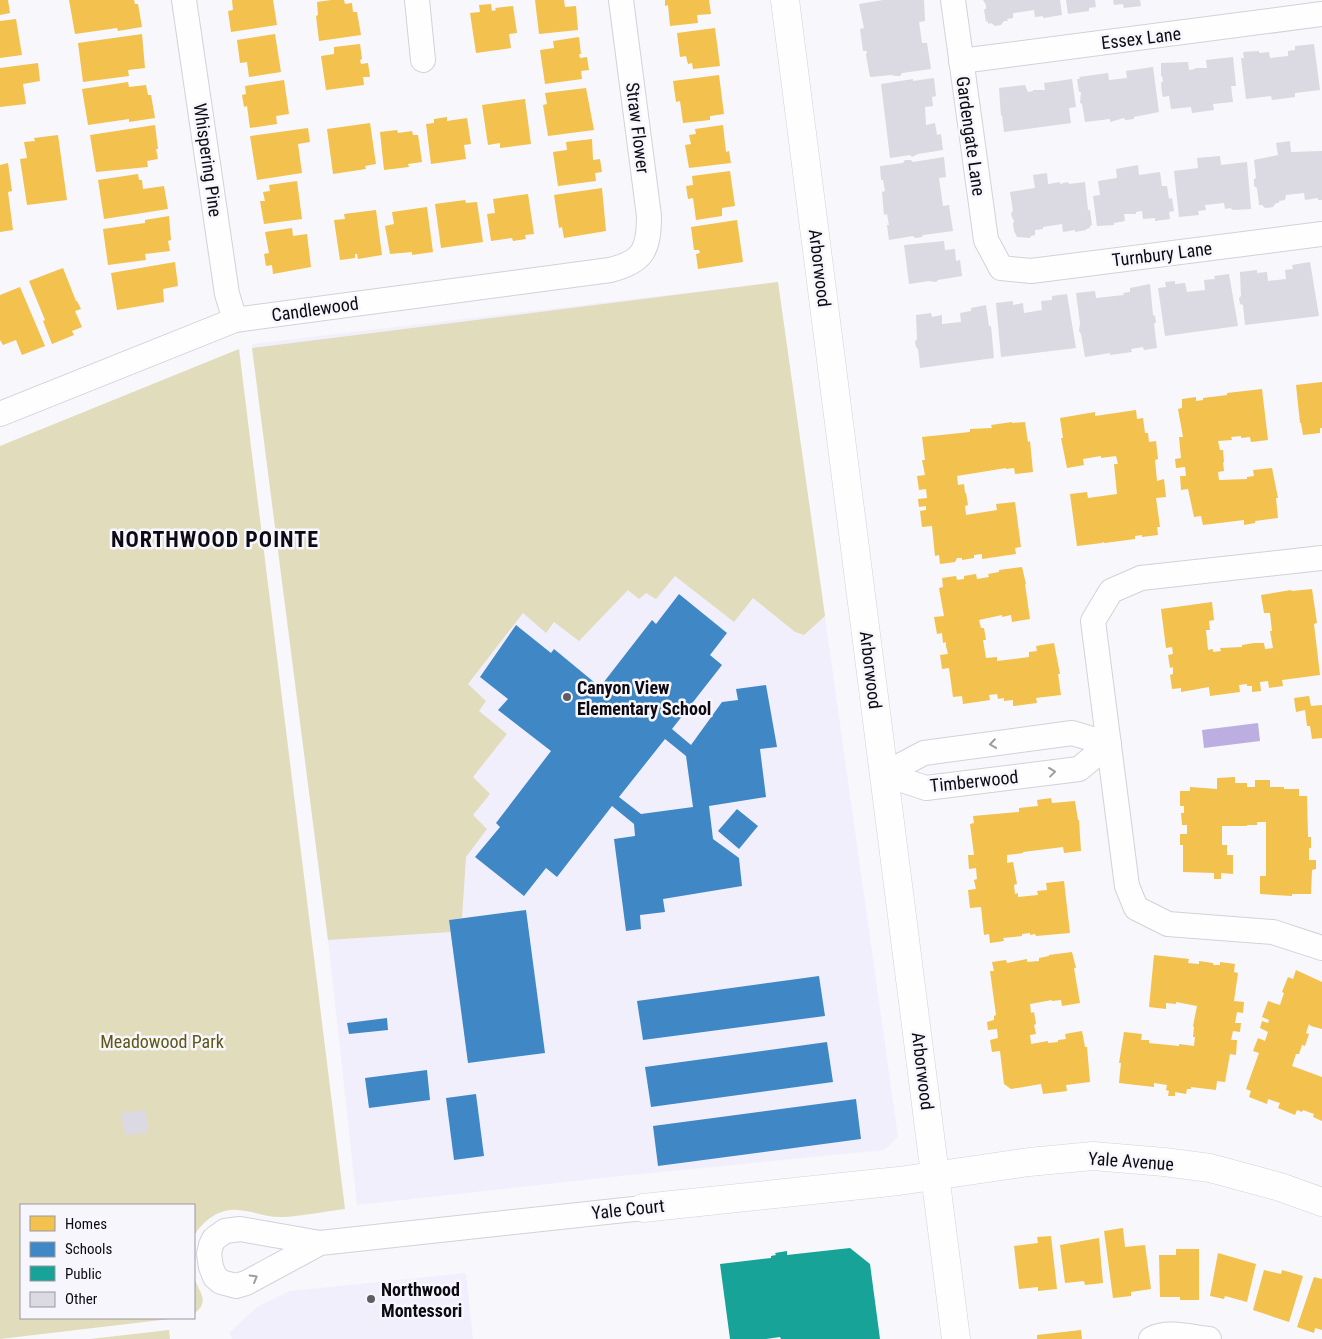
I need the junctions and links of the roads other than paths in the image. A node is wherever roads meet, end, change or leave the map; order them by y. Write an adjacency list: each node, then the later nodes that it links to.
1 (184, 0): 12 (street, Whispering Pine)
2 (417, 0): 7 (street)
3 (621, 0): 10 (street, Straw Flower)
4 (786, 0): 16 (street, Arborwood)
5 (953, 0): 8 (street, Gardengate Lane)
6 (1322, 14): 8 (street, Essex Lane)
7 (423, 60)
8 (961, 61): 11 (street, Gardengate Lane)
9 (1322, 234): 11 (street, Turnbury Lane)
10 (642, 255): 12 (street, Candlewood)
11 (1001, 268)
12 (235, 320): 13 (street, Candlewood)
13 (0, 414)
14 (1322, 558): 15 (street)
15 (1109, 744): 16 (street, Timberwood, one-way to 16); 16 (street, Timberwood, one-way to 15); 17 (street)
16 (884, 774): 18 (street, Arborwood)
17 (1322, 948)
18 (936, 1177): 19 (street, Yale Avenue); 20 (street, Yale Court); 22 (street, Arborwood)
19 (1322, 1202)
20 (643, 1208): 21 (street, Yale Court)
21 (320, 1243)
22 (956, 1339)
23 (1151, 1339): 24 (street)
24 (1209, 1339)

